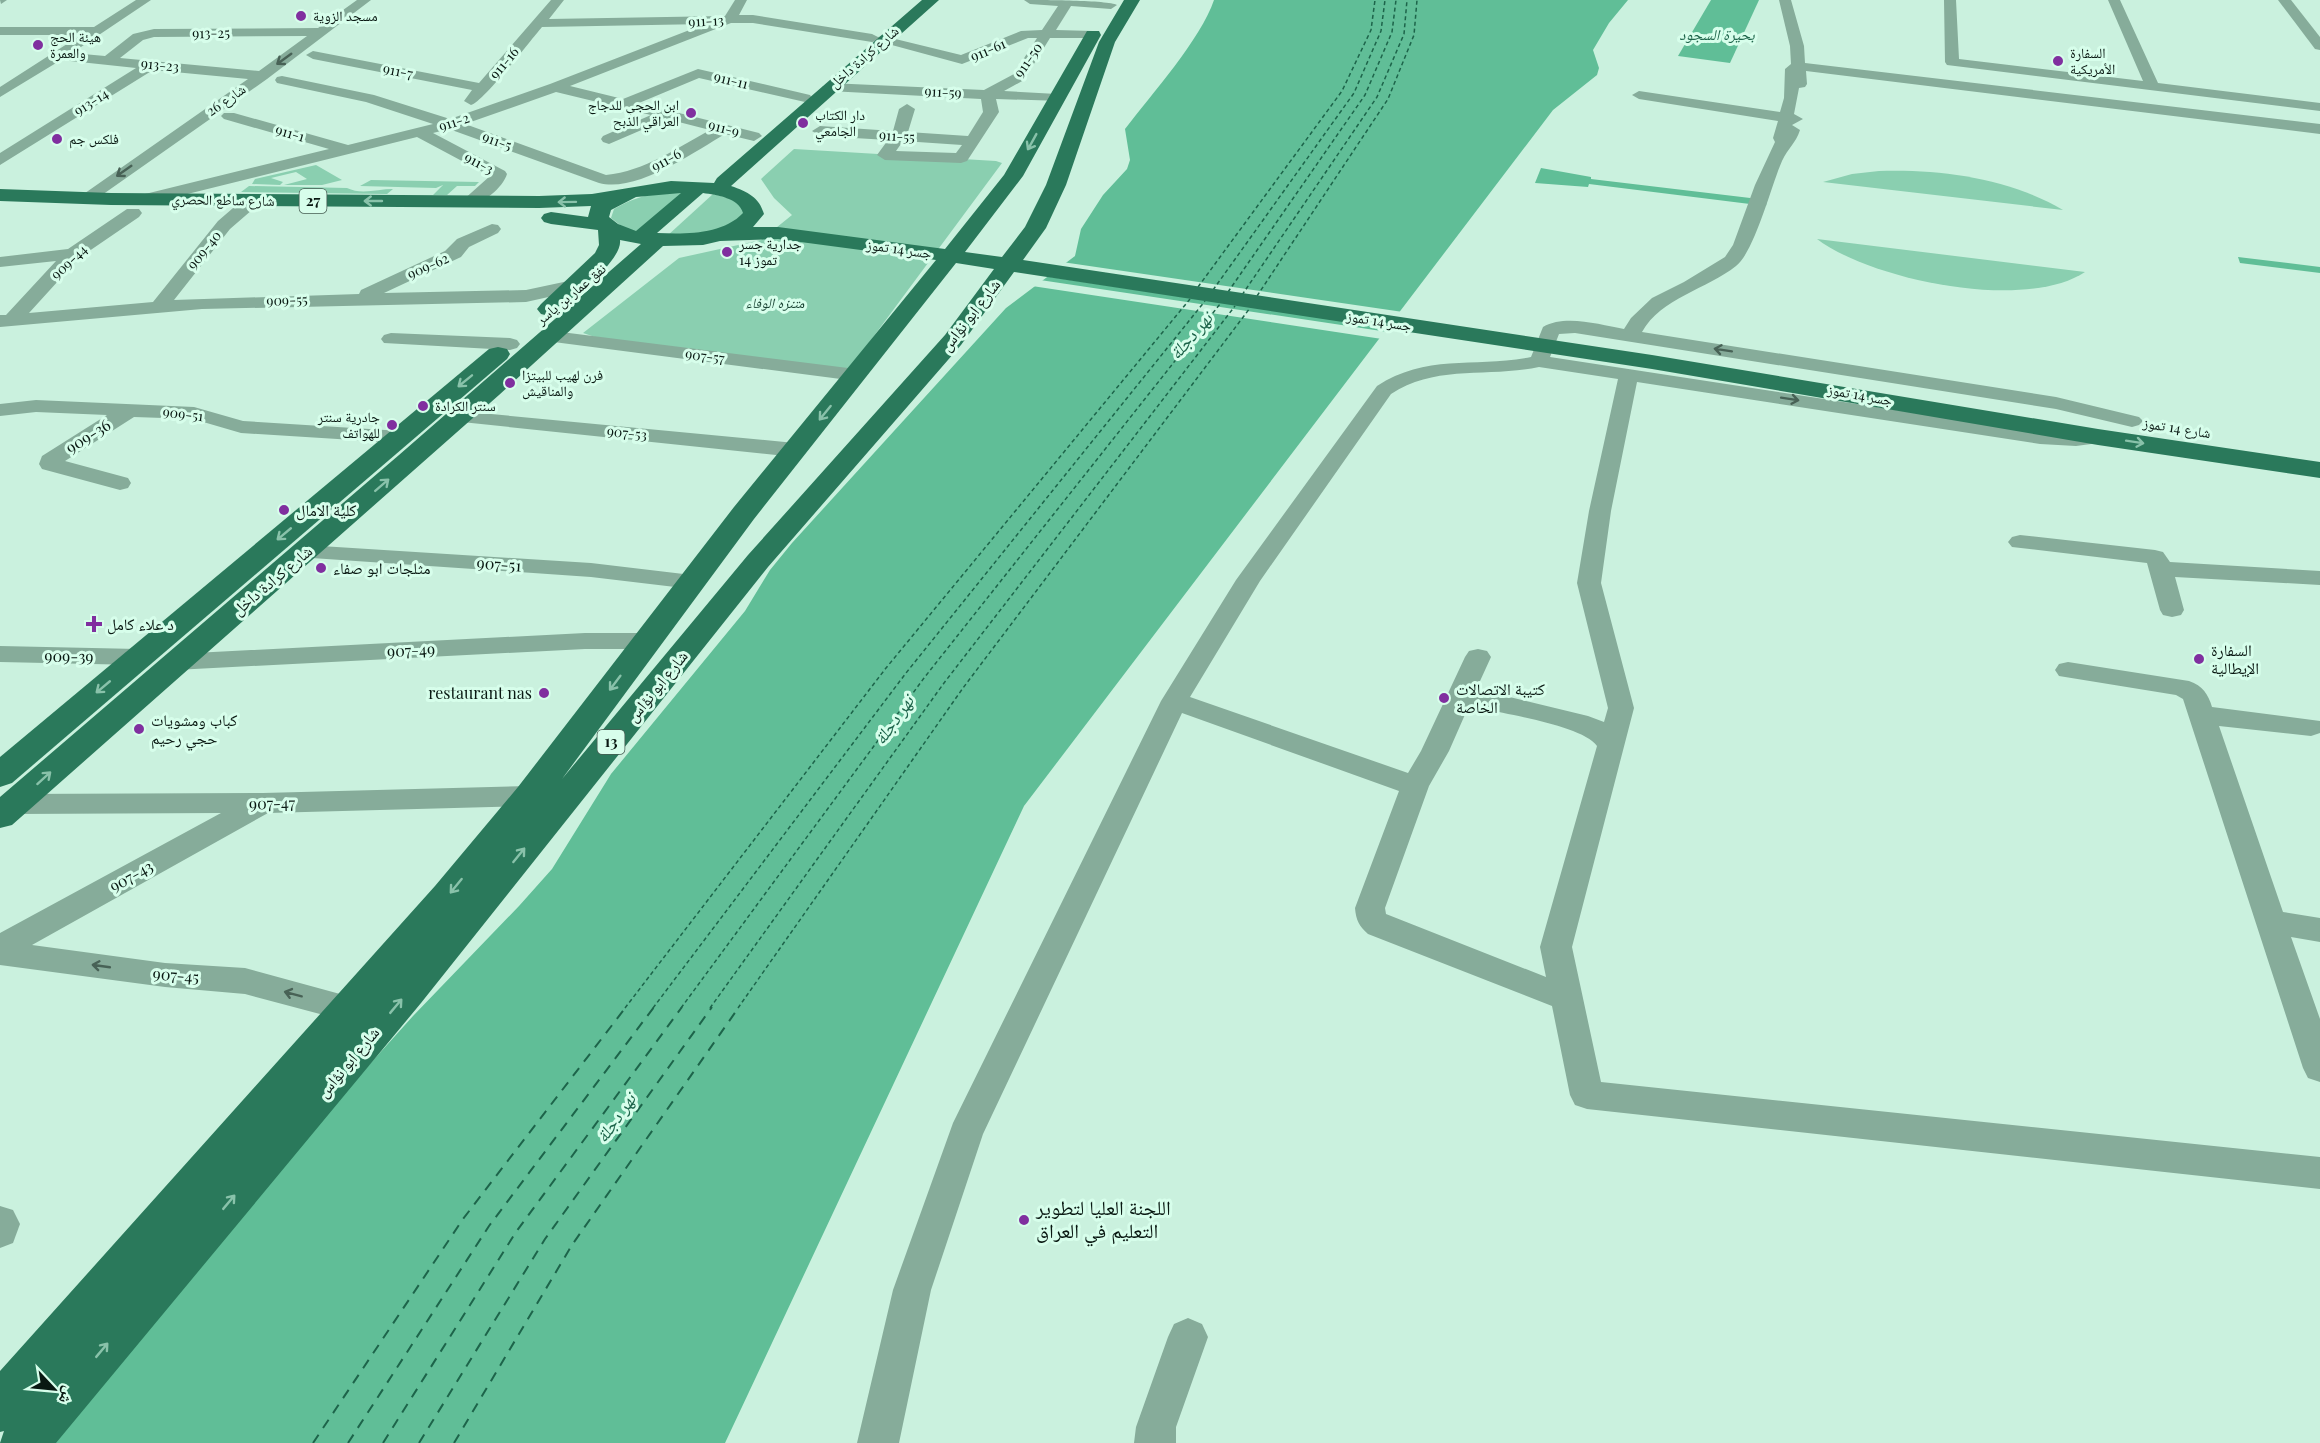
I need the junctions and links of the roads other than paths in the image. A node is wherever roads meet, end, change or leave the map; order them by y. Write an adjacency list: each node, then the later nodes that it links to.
1 (145, 0): 19 (street)
2 (558, 0): 17 (street, 911-16)
3 (741, 0): 14 (street)
4 (916, 0): 23 (main road, شارع كرادة داخل)
5 (931, 0): 23 (main road, شارع كرادة داخل)
6 (1030, 0): 11 (street)
7 (1785, 0): 29 (street)
8 (1950, 0): 33 (street)
9 (2114, 0): 33 (street)
10 (2284, 0): 24 (street)
11 (1067, 2): 12 (street); 21 (street, 911-50)
12 (1119, 2): 22 (main road, شارع ابو نؤاس / 13); 63 (main road, شارع ابو نؤاس / 13)
13 (371, 4): 15 (street, شارع 26); 16 (street, شارع 26)
14 (730, 20): 17 (street, 911-13); 23 (street, 911-13); 34 (street, 911-2)
15 (337, 21): 16 (street); 20 (street, شارع 26)
16 (359, 21): 25 (street, شارع 26)
17 (538, 23): 36 (street, 911-16)
18 (0, 31): 19 (street)
19 (96, 32): 26 (street)
20 (322, 32): 27 (street, 913-25); 30 (street, شارع 26, one-way to 30)
21 (1046, 33): 22 (street, 911-61); 23 (street, 911-61); 38 (street, 911-50)
22 (1094, 35): 41 (main road, شارع ابو نؤاس / 13)
23 (878, 39): 35 (main road, شارع كرادة داخل); 40 (main road, شارع كرادة داخل)
24 (2320, 46)
25 (314, 55): 31 (street, شارع 26); 36 (street, 911-7)
26 (59, 56): 27 (street, 913-23); 32 (street)
27 (109, 60): 28 (street, 913-23)
28 (152, 64): 30 (street, 913-23); 60 (street, 913-14)
29 (1799, 66): 48 (street); 51 (street)
30 (262, 76): 68 (street, شارع 26, one-way to 68)
31 (282, 80): 47 (street, شارع 26); 49 (street, 911-5)
32 (8, 83): 37 (street)
33 (2152, 85): 43 (street)
34 (555, 87): 42 (street, 911-9); 49 (street, 911-2)
35 (829, 87): 38 (street, 911-59); 46 (main road, شارع كرادة داخل)
36 (483, 88): 49 (street, 911-16)
37 (0, 93)
38 (988, 94): 41 (street, 911-59); 57 (street)
39 (1639, 95): 48 (street)
40 (805, 98): 42 (street, 911-11); 46 (main road, شارع كرادة داخل)
41 (1057, 98): 67 (main road, شارع ابو نؤاس / 13, one-way to 67)
42 (625, 104): 45 (street, 911-9)
43 (2320, 106)
44 (907, 109): 55 (street)
45 (666, 114): 50 (street, 911-9); 56 (street)
46 (792, 115): 54 (main road); 62 (main road, نفق عمار بن ياسر); 75 (main road)
47 (230, 116): 58 (street, 911-1); 69 (street, شارع 26)
48 (1791, 118): 86 (street)
49 (450, 124): 53 (street, 911-2); 61 (street, 911-5)
50 (724, 128): 54 (street, 911-9); 61 (street, 911-6)
51 (2320, 129)
52 (820, 131): 55 (street, 911-55)
53 (420, 132): 58 (street, 911-2); 71 (street, 911-3)
54 (754, 136): 59 (main road)
55 (899, 136): 57 (street, 911-55); 57 (street)
56 (609, 139)
57 (973, 141)
58 (351, 150): 72 (street, 911-2)
59 (726, 155)
60 (0, 160)
61 (605, 180)
62 (708, 184): 64 (main road); 78 (main road, نفق عمار بن ياسر)
63 (1056, 185): 67 (main road); 90 (main road, شارع ابو نؤاس / 13)
64 (652, 189): 65 (main road, شارع ساطع الحصري); 75 (main road)
65 (625, 194): 71 (main road, شارع ساطع الحصري / 27, one-way to 71); 76 (main road)
66 (0, 195): 68 (main road, شارع ساطع الحصري / 27)
67 (998, 197): 88 (main road, شارع ابو نؤاس / 13)
68 (86, 198): 69 (main road, شارع ساطع الحصري / 27)
69 (111, 199): 72 (main road, شارع ساطع الحصري / 27)
70 (253, 201): 71 (main road, شارع ساطع الحصري / 27, one-way to 70); 72 (main road, شارع ساطع الحصري / 27); 74 (street, 909-40)
71 (470, 201)
72 (140, 206): 73 (main road, شارع ساطع الحصري / 27); 74 (main road, شارع ساطع الحصري / 27); 80 (street, 909-44)
73 (0, 210)
74 (236, 214): 76 (main road, شارع ساطع الحصري / 27); 84 (street, 909-40)
75 (759, 216): 79 (main road, جسر 14 تموز); 98 (main road, جسر 14 تموز)
76 (606, 227): 79 (main road, شارع ساطع الحصري); 82 (main road)
77 (492, 229): 83 (street, 909-62)
78 (649, 239): 89 (main road, نفق عمار بن ياسر); 91 (main road, نفق عمار بن ياسر)
79 (692, 239): 89 (main road)
80 (73, 254): 81 (street); 85 (street, 909-44)
81 (0, 262)
82 (573, 286): 83 (street, 909-55); 91 (main road)
83 (359, 298): 84 (street, 909-55)
84 (160, 305): 85 (street, 909-55)
85 (6, 320)
86 (1630, 336): 92 (street); 99 (street, one-way to 86)
87 (391, 339): 91 (street)
88 (886, 339): 90 (main road); 94 (main road, شارع ابو نؤاس / 13)
89 (548, 340): 94 (street, 907-57); 97 (main road, شارع كرادة داخل)
90 (953, 340): 140 (main road, شارع ابو نؤاس / 13, one-way to 90)
91 (510, 344): 101 (main road, شارع كرادة داخل, one-way to 101)
92 (1539, 361): 93 (street); 118 (street)
93 (1629, 374): 100 (street, one-way to 100); 122 (street)
94 (856, 375): 103 (main road, شارع ابو نؤاس / 13, one-way to 103)
95 (0, 410): 96 (street, 909-51)
96 (130, 410): 101 (street, 909-51); 105 (street, 909-36)
97 (459, 417): 103 (street, 907-53); 107 (main road, شارع كرادة داخل, one-way to 97)
98 (2035, 417): 99 (main road, شارع 14 تموز); 100 (main road, شارع 14 تموز)
99 (2132, 421): 102 (main road, شارع 14 تموز)
100 (2098, 436): 104 (main road, شارع 14 تموز, one-way to 104)
101 (401, 437): 114 (main road, شارع كرادة داخل, one-way to 114)
102 (2320, 449)
103 (795, 450): 110 (main road, شارع ابو نؤاس / 13)
104 (2320, 470)
105 (120, 483)
106 (2020, 542): 108 (street)
107 (305, 552): 110 (street, 907-51); 116 (main road, شارع كرادة داخل)
108 (2160, 569): 109 (street); 111 (street)
109 (2320, 578)
110 (692, 582): 112 (main road, شارع ابو نؤاس / 13)
111 (2172, 610)
112 (647, 641): 116 (street, 907-49); 125 (main road, شارع ابو نؤاس / 13, one-way to 125)
113 (0, 654): 114 (street, 909-39)
114 (138, 657): 123 (main road, شارع كرادة داخل, one-way to 123)
115 (1478, 657): 119 (street)
116 (175, 662): 127 (main road, شارع كرادة داخل, one-way to 116)
117 (2068, 670): 120 (street)
118 (1174, 701): 124 (street); 141 (street)
119 (1456, 703): 122 (street); 124 (street)
120 (2201, 714): 121 (street); 128 (street)
121 (2311, 727)
122 (1611, 745): 132 (street)
123 (0, 775)
124 (1415, 786): 132 (street)
125 (530, 796): 126 (street, 907-47); 133 (main road, شارع ابو نؤاس / 13, one-way to 133)
126 (263, 803): 127 (street, 907-47); 130 (street, 907-43)
127 (7, 810)
128 (2270, 921): 129 (street); 134 (street)
129 (2320, 930)
130 (0, 948)
131 (0, 953): 133 (street, 907-45, one-way to 131)
132 (1567, 998): 135 (street)
133 (350, 1009): 139 (main road, شارع ابو نؤاس / 13)
134 (2320, 1068)
135 (2320, 1173)
136 (0, 1222): 137 (street)
137 (0, 1231)
138 (1188, 1336): 142 (street)
139 (0, 1408)
140 (24, 1443)
141 (878, 1443)
142 (1155, 1443)

